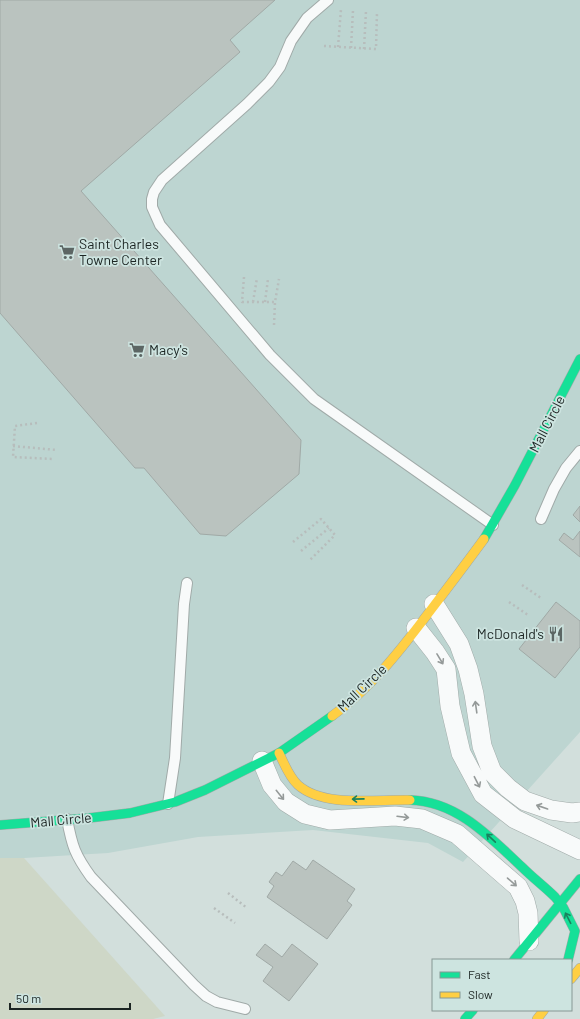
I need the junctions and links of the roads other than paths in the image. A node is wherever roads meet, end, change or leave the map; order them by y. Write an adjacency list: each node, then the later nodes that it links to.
1 (328, 0): 5 (lane)
2 (580, 358): 5 (main road, Mall Circle)
3 (580, 451): 4 (lane)
4 (541, 519)
5 (493, 524): 7 (main road, Mall Circle)
6 (187, 583): 11 (lane)
7 (434, 604): 8 (main road, Mall Circle); 12 (street, one-way to 7)
8 (416, 628): 9 (main road, Mall Circle); 15 (street, one-way to 15)
9 (278, 753): 10 (main road, Mall Circle); 17 (main road, one-way to 9)
10 (262, 762): 11 (main road, Mall Circle); 18 (street, one-way to 18)
11 (168, 804): 13 (main road, Mall Circle)
12 (580, 812)
13 (67, 819): 14 (main road, Mall Circle); 23 (lane)
14 (0, 825)
15 (580, 850)
16 (580, 879): 17 (main road)
17 (560, 903): 18 (main road); 20 (main road, one-way to 17)
18 (529, 941): 19 (main road)
19 (515, 959)
20 (568, 959)
21 (580, 968): 22 (main road)
22 (572, 978)
23 (245, 1008)
24 (471, 1011): 26 (main road)
25 (543, 1011): 27 (main road)
26 (465, 1019)
27 (537, 1019)

